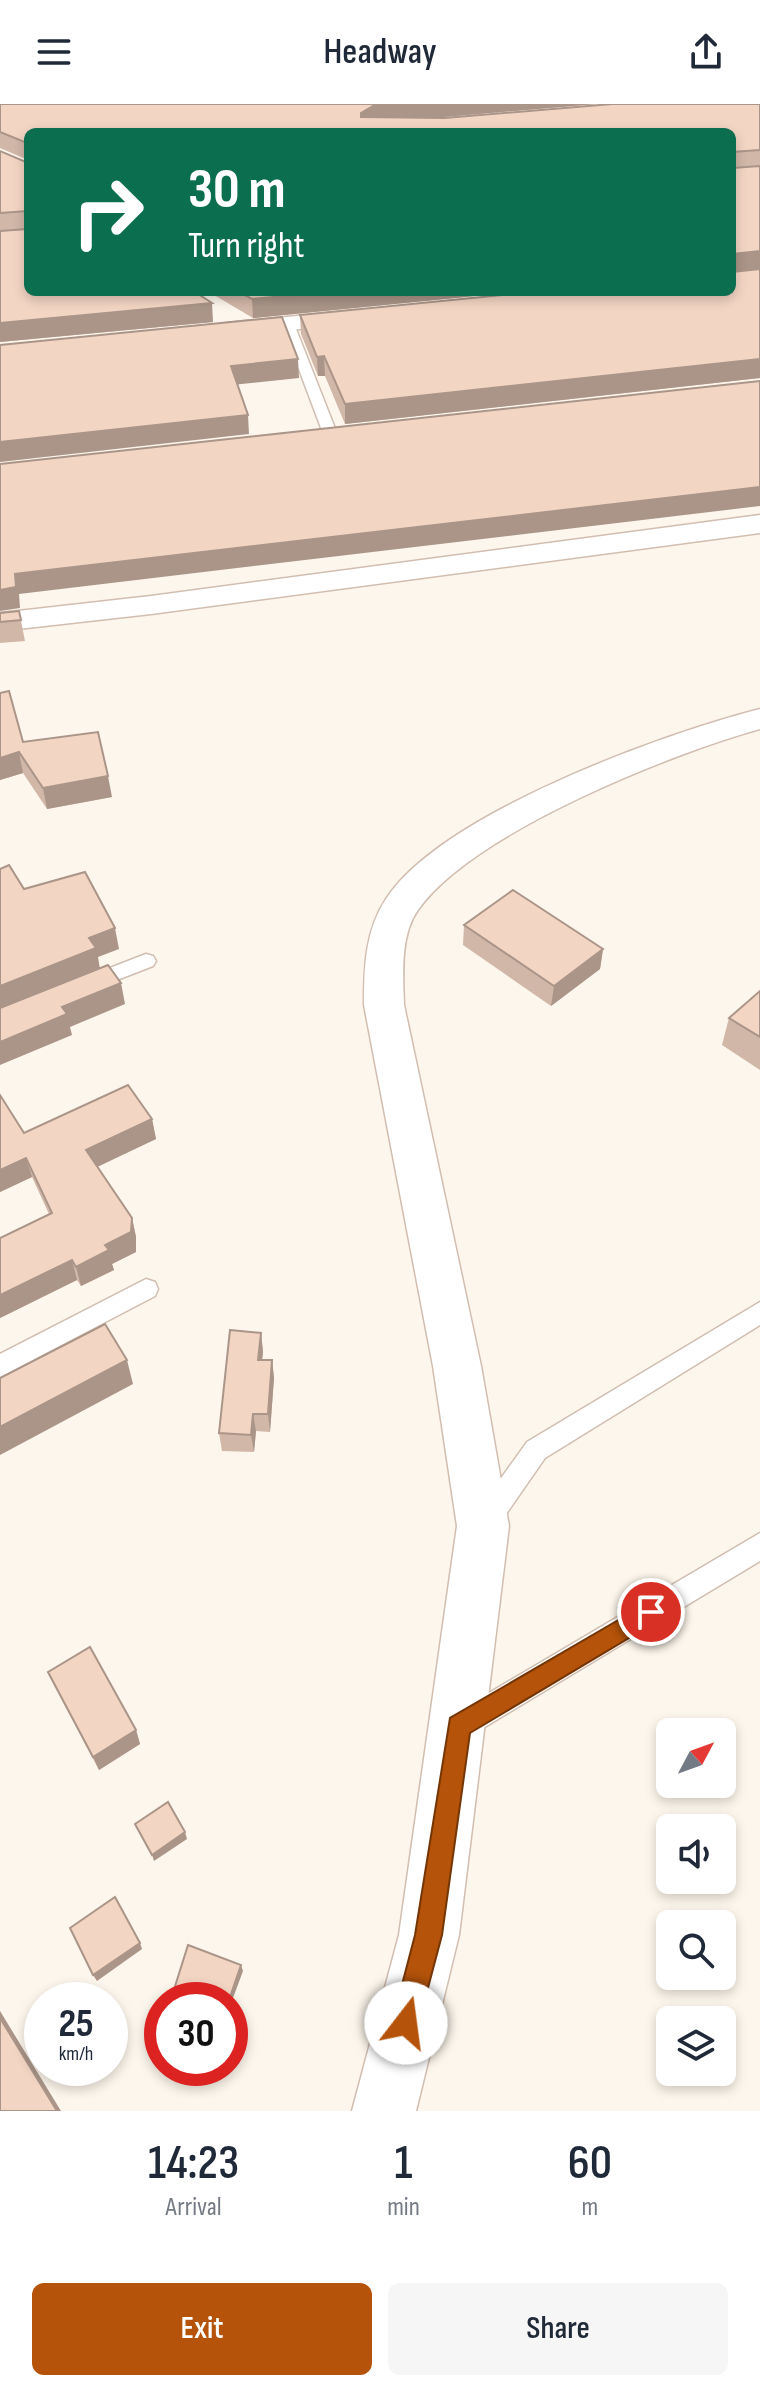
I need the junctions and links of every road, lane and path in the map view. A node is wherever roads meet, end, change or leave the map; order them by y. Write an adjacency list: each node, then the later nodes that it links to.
1 (473, 104): 4 (street)
2 (527, 119): 4 (street)
3 (465, 124): 4 (street)
4 (503, 127)
5 (210, 306): 8 (street)
6 (382, 315): 7 (street)
7 (288, 324): 8 (street); 11 (lane)
8 (247, 328): 9 (street)
9 (200, 333)
10 (363, 433): 11 (street)
11 (331, 436): 12 (street)
12 (300, 440)
13 (760, 524): 14 (street)
14 (0, 622)
15 (760, 719): 21 (street)
16 (146, 961): 17 (lane)
17 (73, 991)
18 (146, 1289): 20 (lane)
19 (760, 1312): 21 (lane)
20 (0, 1366)
21 (483, 1526): 23 (street)
22 (760, 1546): 23 (lane)
23 (459, 1726): 24 (street)
24 (384, 2111)

